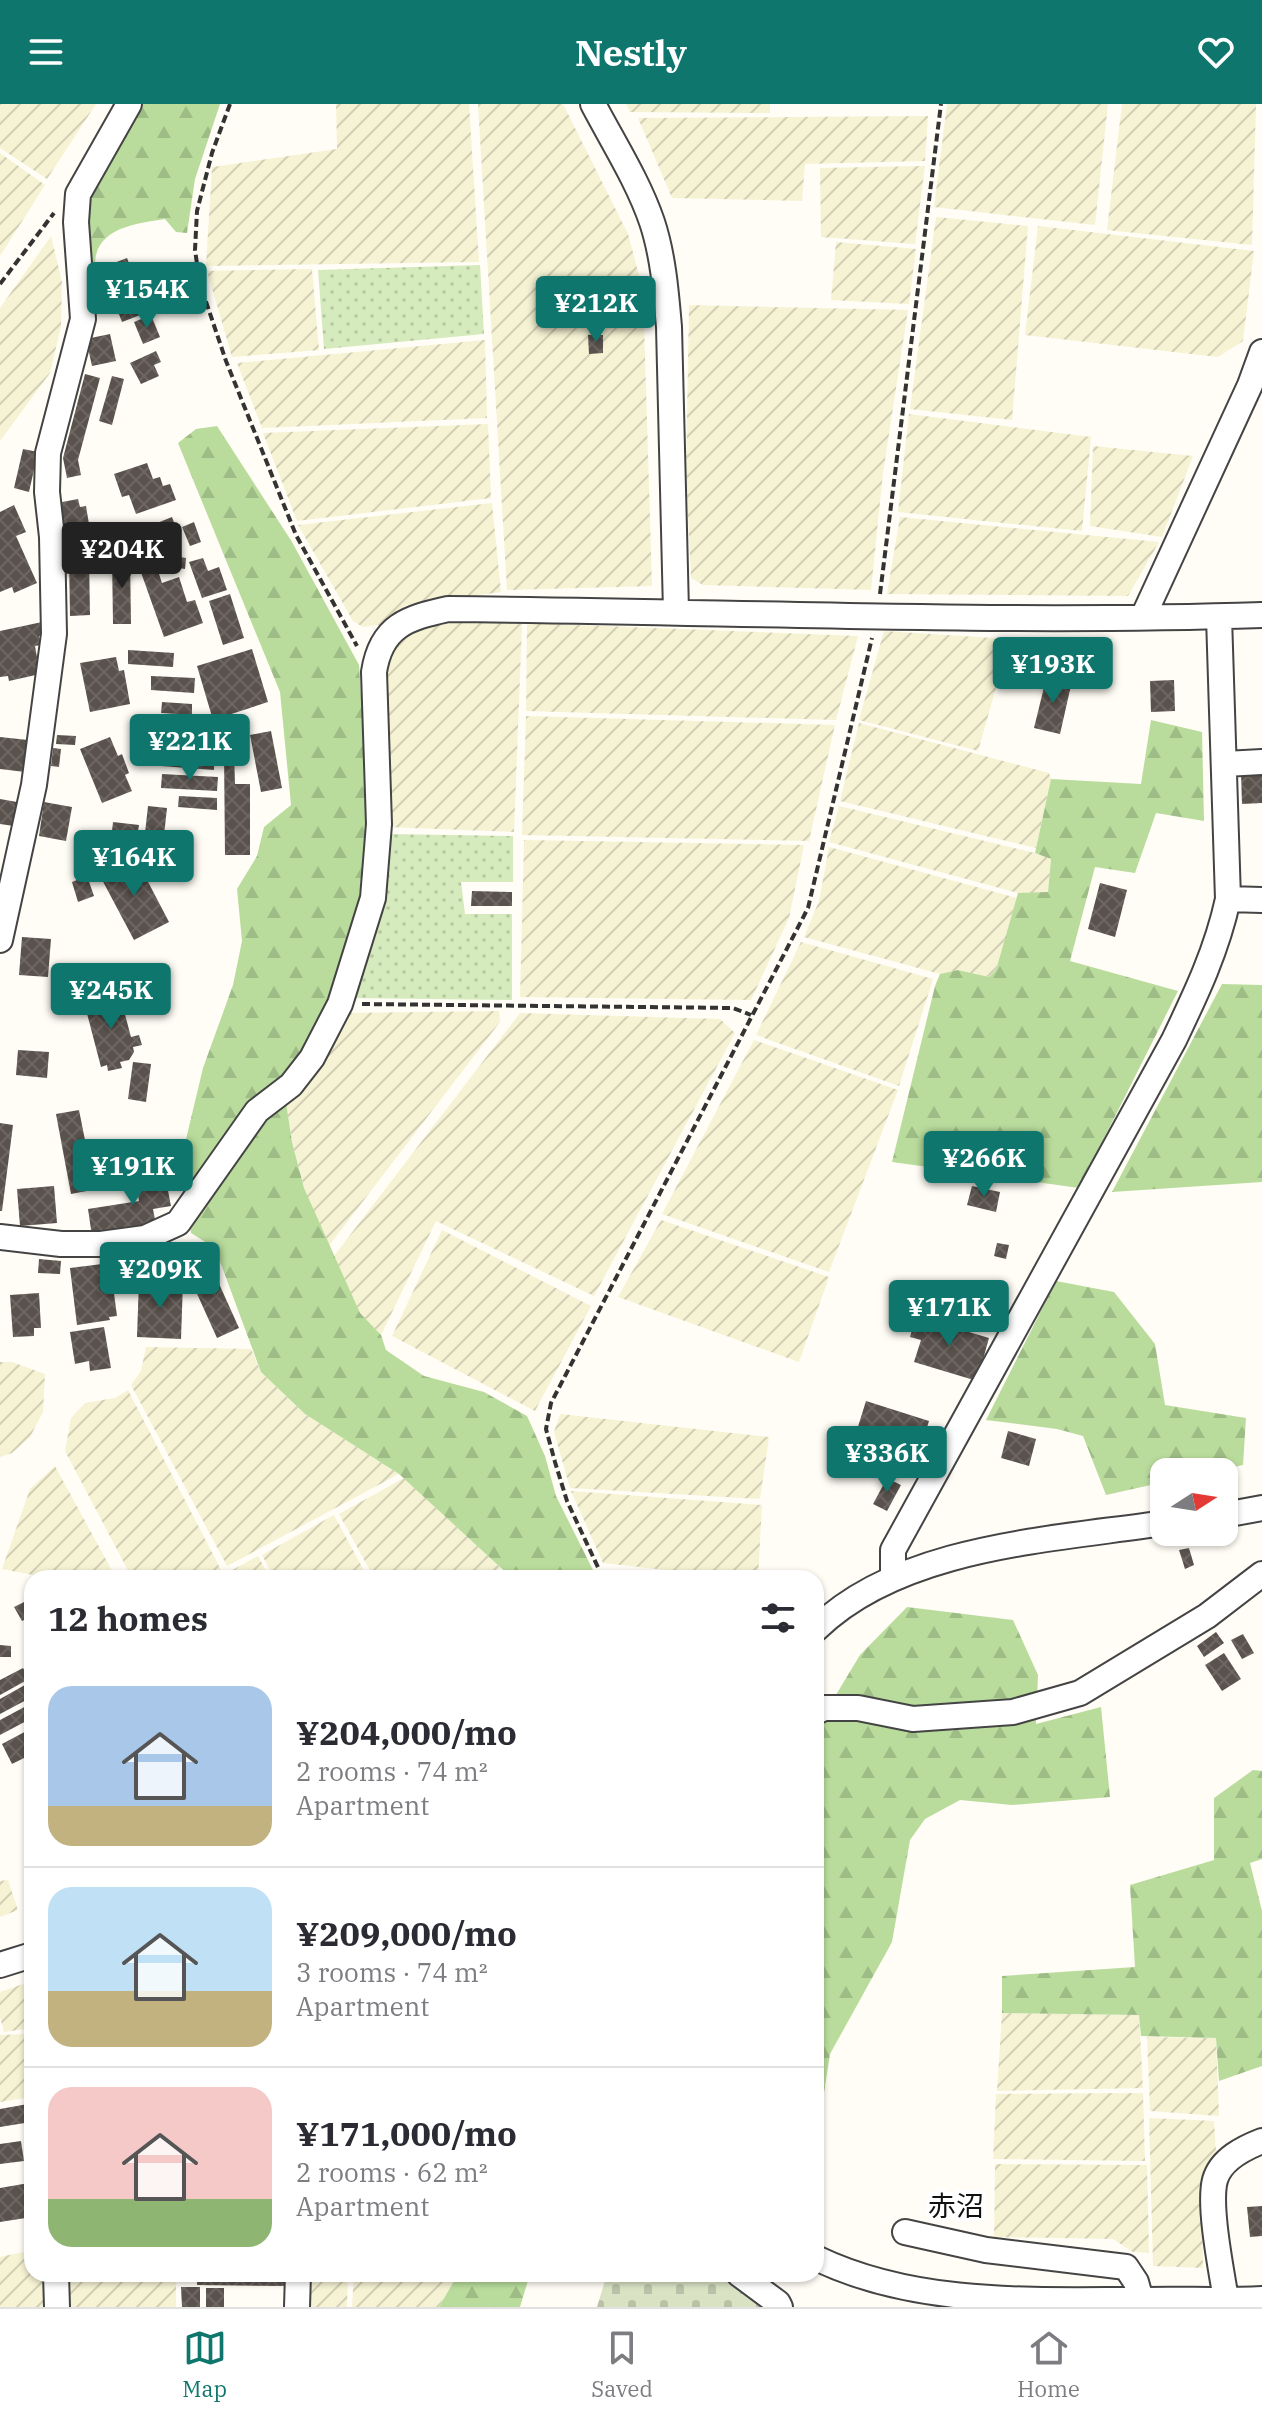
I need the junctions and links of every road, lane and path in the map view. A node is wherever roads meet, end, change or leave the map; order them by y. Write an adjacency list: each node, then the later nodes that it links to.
1 (129, 104): 5 (street)
2 (230, 104): 13 (path)
3 (593, 104): 8 (street)
4 (941, 104): 10 (path)
5 (78, 194): 6 (path); 18 (street)
6 (0, 284)
7 (1262, 352): 11 (street)
8 (676, 611): 10 (street); 13 (street)
9 (1262, 615): 12 (street)
10 (877, 617): 11 (street); 20 (path)
11 (1143, 617): 12 (street)
12 (1219, 617): 15 (street)
13 (377, 654): 19 (street)
14 (1262, 762): 15 (street)
15 (1225, 764): 16 (street)
16 (1228, 899): 17 (street); 27 (street)
17 (1262, 900)
18 (0, 940)
19 (340, 1004): 20 (path); 21 (street)
20 (751, 1015): 25 (path)
21 (0, 1237)
22 (1262, 1508): 23 (street)
23 (1238, 1512)
24 (1150, 1525): 27 (street)
25 (599, 1570)
26 (1262, 1574): 29 (street)
27 (893, 1577): 28 (street)
28 (824, 1623)
29 (824, 1708)
30 (24, 1958): 31 (street)
31 (0, 1965)
32 (1262, 2141): 40 (street)
33 (905, 2232): 39 (street)
34 (824, 2262): 39 (street)
35 (56, 2282): 42 (street)
36 (297, 2282): 41 (street)
37 (749, 2282): 43 (street)
38 (1262, 2299): 40 (street)
39 (1141, 2300): 40 (street)
40 (1226, 2300)
41 (295, 2306)
42 (57, 2307)
43 (780, 2307)

